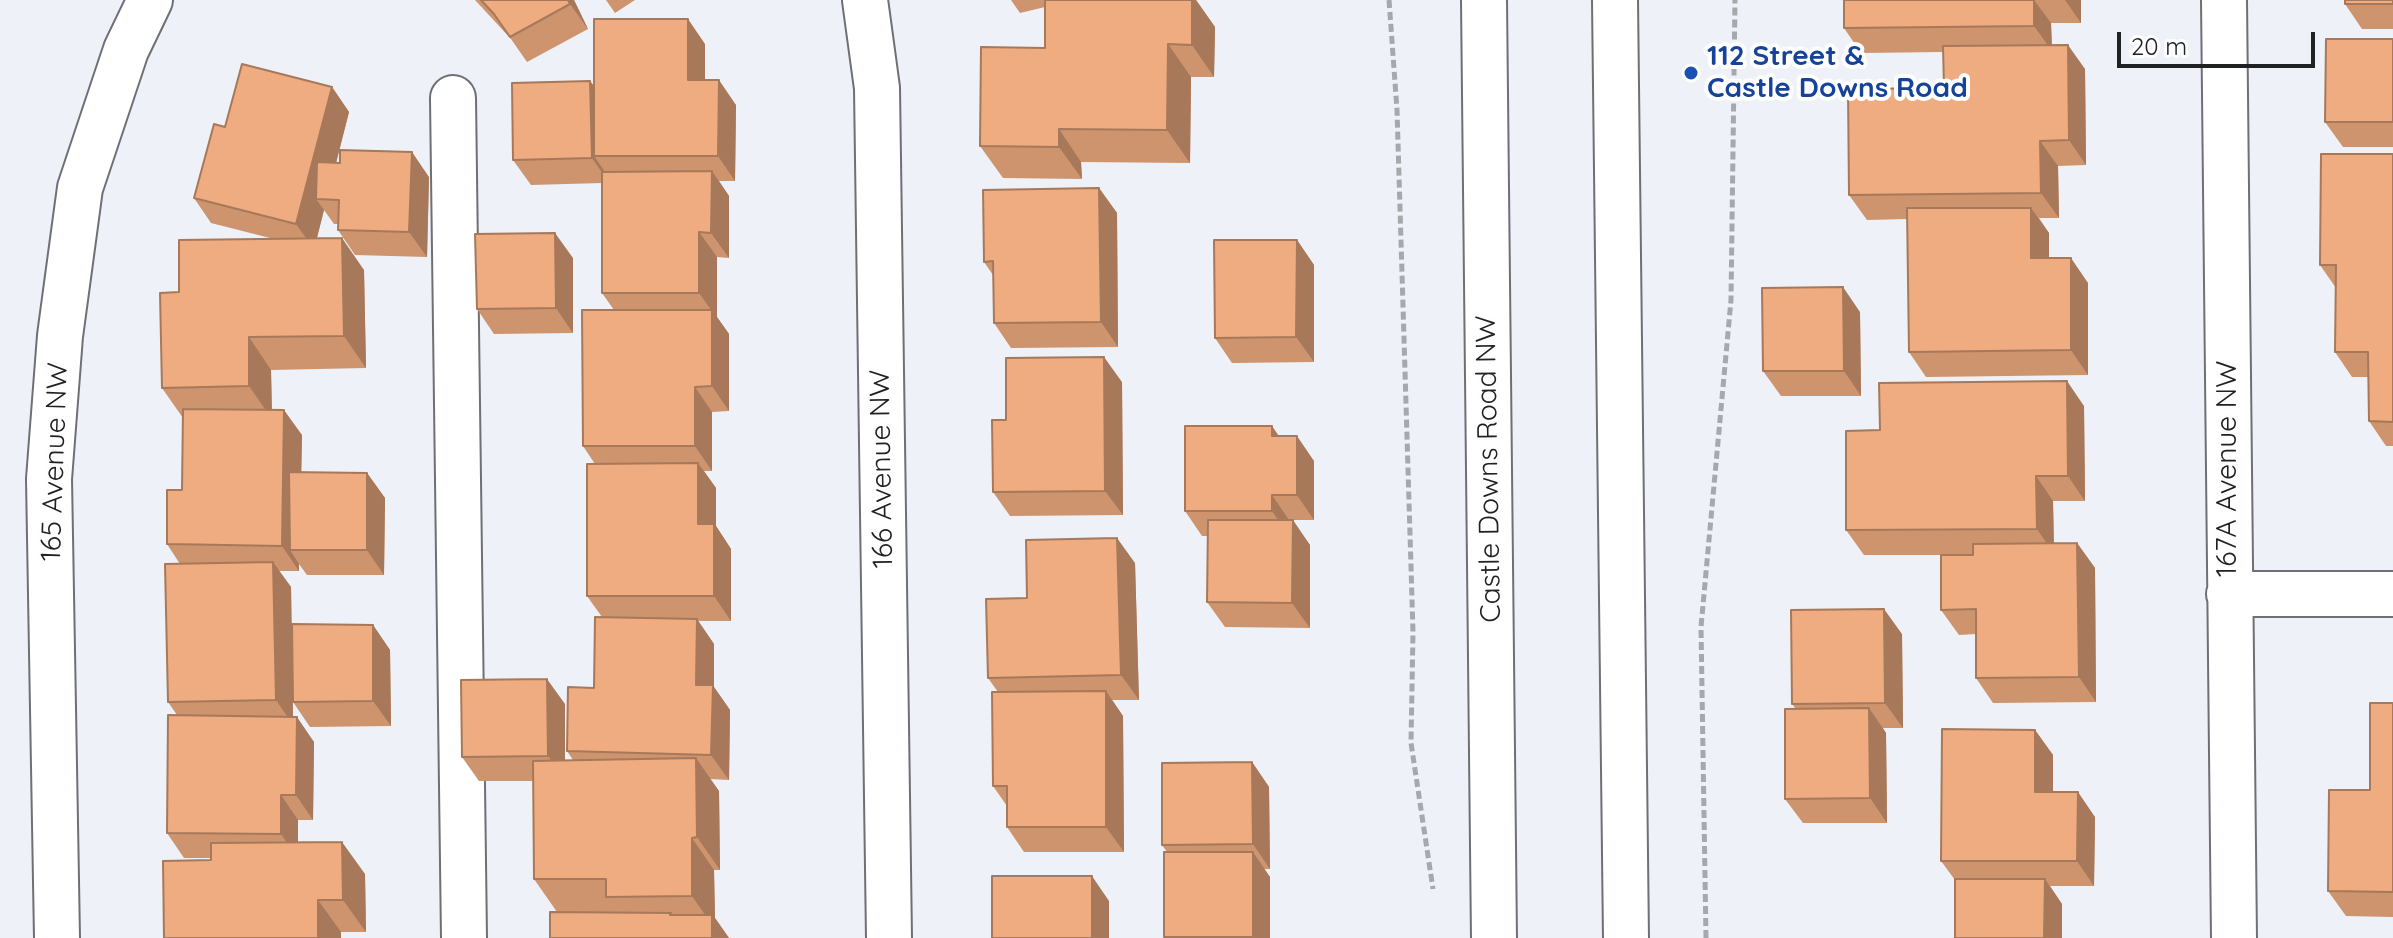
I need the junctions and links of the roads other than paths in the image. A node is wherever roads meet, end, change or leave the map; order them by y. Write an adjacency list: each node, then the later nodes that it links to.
1 (150, 0): 9 (street, 165 Avenue NW)
2 (865, 0): 11 (street, 166 Avenue NW)
3 (1484, 0): 12 (street, Castle Downs Road NW)
4 (1615, 0): 13 (street)
5 (2224, 0): 7 (street, 167A Avenue NW)
6 (453, 98): 10 (street)
7 (2229, 594): 8 (street); 14 (street, 167A Avenue NW)
8 (2393, 594)
9 (57, 938)
10 (464, 938)
11 (889, 938)
12 (1494, 938)
13 (1626, 938)
14 (2234, 938)

